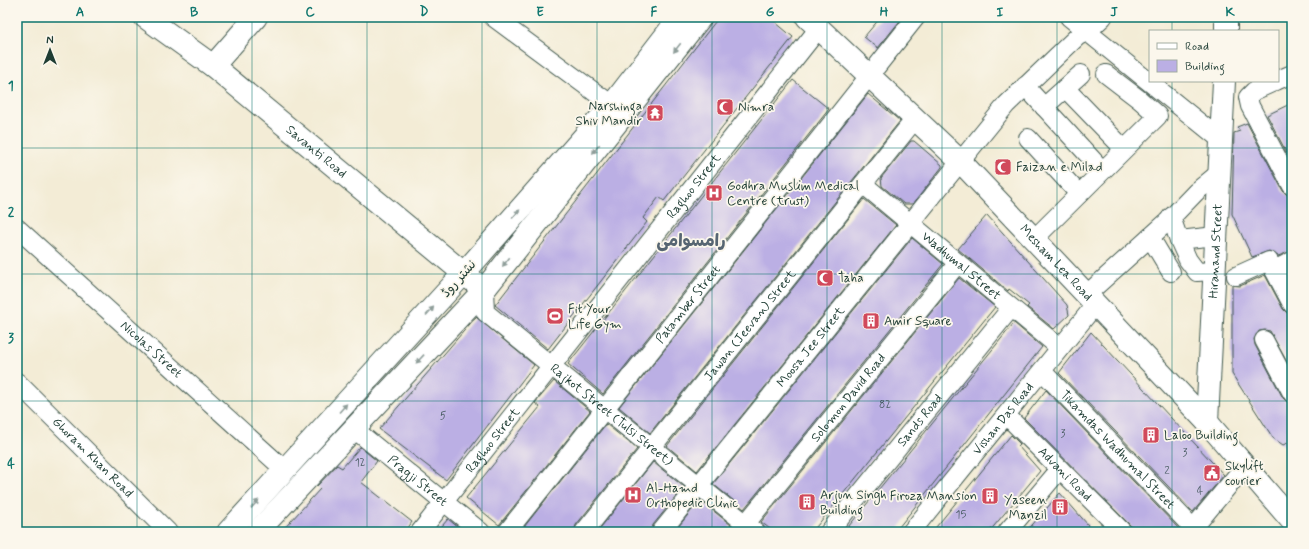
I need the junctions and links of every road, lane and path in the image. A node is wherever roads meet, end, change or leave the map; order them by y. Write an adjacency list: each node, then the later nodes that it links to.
1 (145, 17): 13 (street, Savanti Road)
2 (256, 17): 13 (street)
3 (493, 17): 26 (street)
4 (680, 17): 26 (street, نشتر روڈ)
5 (701, 17): 52 (street, نشتر روڈ, one-way to 52)
6 (916, 17): 17 (street, Patamber Street)
7 (1069, 17): 12 (street)
8 (1103, 17): 12 (street, Moosa Jee Street)
9 (1226, 17): 11 (street)
10 (813, 22): 17 (street, Mesham Lea Road); 58 (street, Raghoo Street)
11 (1226, 30)
12 (1087, 32): 20 (street); 22 (street, Moosa Jee Street)
13 (213, 66): 50 (street, Savanti Road)
14 (1081, 74): 23 (street)
15 (1106, 74): 31 (street)
16 (1292, 74): 18 (street)
17 (870, 76): 28 (street, Mesham Lea Road); 62 (street, Patamber Street)
18 (1279, 80)
19 (1149, 82): 30 (street)
20 (1149, 82)
21 (1275, 82): 25 (street)
22 (1025, 86): 27 (street); 32 (street, Moosa Jee Street)
23 (1065, 88): 27 (street); 31 (street)
24 (1224, 88): 25 (street); 30 (street, Hiranand Street)
25 (1248, 97): 36 (street)
26 (612, 105): 50 (street, نشتر روڈ, one-way to 26)
27 (1044, 107): 33 (street)
28 (916, 119): 32 (street, Mesham Lea Road); 35 (street, Jawan (Jeevan) Street)
29 (1028, 138): 37 (street)
30 (1221, 140): 34 (street, Hiranand Street)
31 (1124, 149): 33 (street)
32 (960, 161): 39 (street, Moosa Jee Street); 43 (street, Mesham Lea Road)
33 (1102, 170): 37 (street)
34 (1220, 174): 38 (street, Vishan Das Road); 41 (street, Hiranand Street)
35 (863, 184): 39 (street, Wadhumal Street); 66 (street, Jawan (Jeevan) Street)
36 (1292, 186)
37 (1079, 194): 43 (street)
38 (1171, 217): 42 (street, Vishan Das Road); 44 (street)
39 (910, 223): 46 (street, Wadhumal Street); 70 (street, Moosa Jee Street)
40 (17, 228): 69 (street, Nicolas Street)
41 (1216, 236): 44 (street); 48 (street, Hiranand Street)
42 (1150, 237): 49 (street); 53 (street, Vishan Das Road)
43 (1034, 239): 53 (street, Mesham Lea Road)
44 (1179, 240): 48 (street)
45 (1292, 261): 47 (street)
46 (958, 263): 55 (street, Wadhumal Street); 74 (street, Solomon David Road)
47 (1274, 270): 51 (street); 54 (street)
48 (1214, 271): 64 (street, Hiranand Street)
49 (1170, 272)
50 (464, 273): 52 (street, Savanti Road); 69 (street, نشتر روڈ, one-way to 50)
51 (1236, 276)
52 (484, 290): 58 (street, Rajkot Street (Tulsi Street)); 65 (street, نشتر روڈ, one-way to 65)
53 (1091, 300): 57 (street, Vishan Das Road); 64 (street, Mesham Lea Road)
54 (1292, 304)
55 (1011, 308): 57 (street, Wadhumal Street); 84 (street, Sands Road)
56 (1264, 340): 61 (street)
57 (1060, 348): 59 (street, Vishan Das Road)
58 (552, 366): 62 (street, Rajkot Street (Tulsi Street)); 71 (street, Raghoo Street)
59 (1042, 371): 63 (street, Vishan Das Road); 75 (street, Tikamdas Wadhumal Street)
60 (17, 382): 76 (street, Ghoram Khan Road)
61 (1292, 393)
62 (605, 409): 66 (street, Rajkot Street (Tulsi Street)); 81 (street, Patamber Street)
63 (1007, 416): 68 (street, Advani Road); 85 (street, Vishan Das Road)
64 (1206, 422): 67 (street, Mesham Lea Road)
65 (354, 429): 71 (street, Pragji Street); 78 (street, نشتر روڈ)
66 (652, 448): 70 (street, Rajkot Street (Tulsi Street)); 82 (street, Jawan (Jeevan) Street)
67 (1244, 467): 72 (street, Mesham Lea Road); 75 (street)
68 (1060, 469): 73 (street, Advani Road); 86 (street)
69 (286, 471): 77 (street, نشتر روڈ, one-way to 69)
70 (700, 486): 74 (street, Rajkot Street (Tulsi Street)); 83 (street, Moosa Jee Street)
71 (444, 502): 79 (street, Raghoo Street); 80 (street, Pragji Street)
72 (1292, 521)
73 (1112, 528)
74 (747, 529)
75 (1191, 530)
76 (168, 532)
77 (228, 532)
78 (257, 532)
79 (420, 532)
80 (481, 532)
81 (507, 532)
82 (584, 532)
83 (661, 532)
84 (829, 532)
85 (911, 532)
86 (1007, 532)

